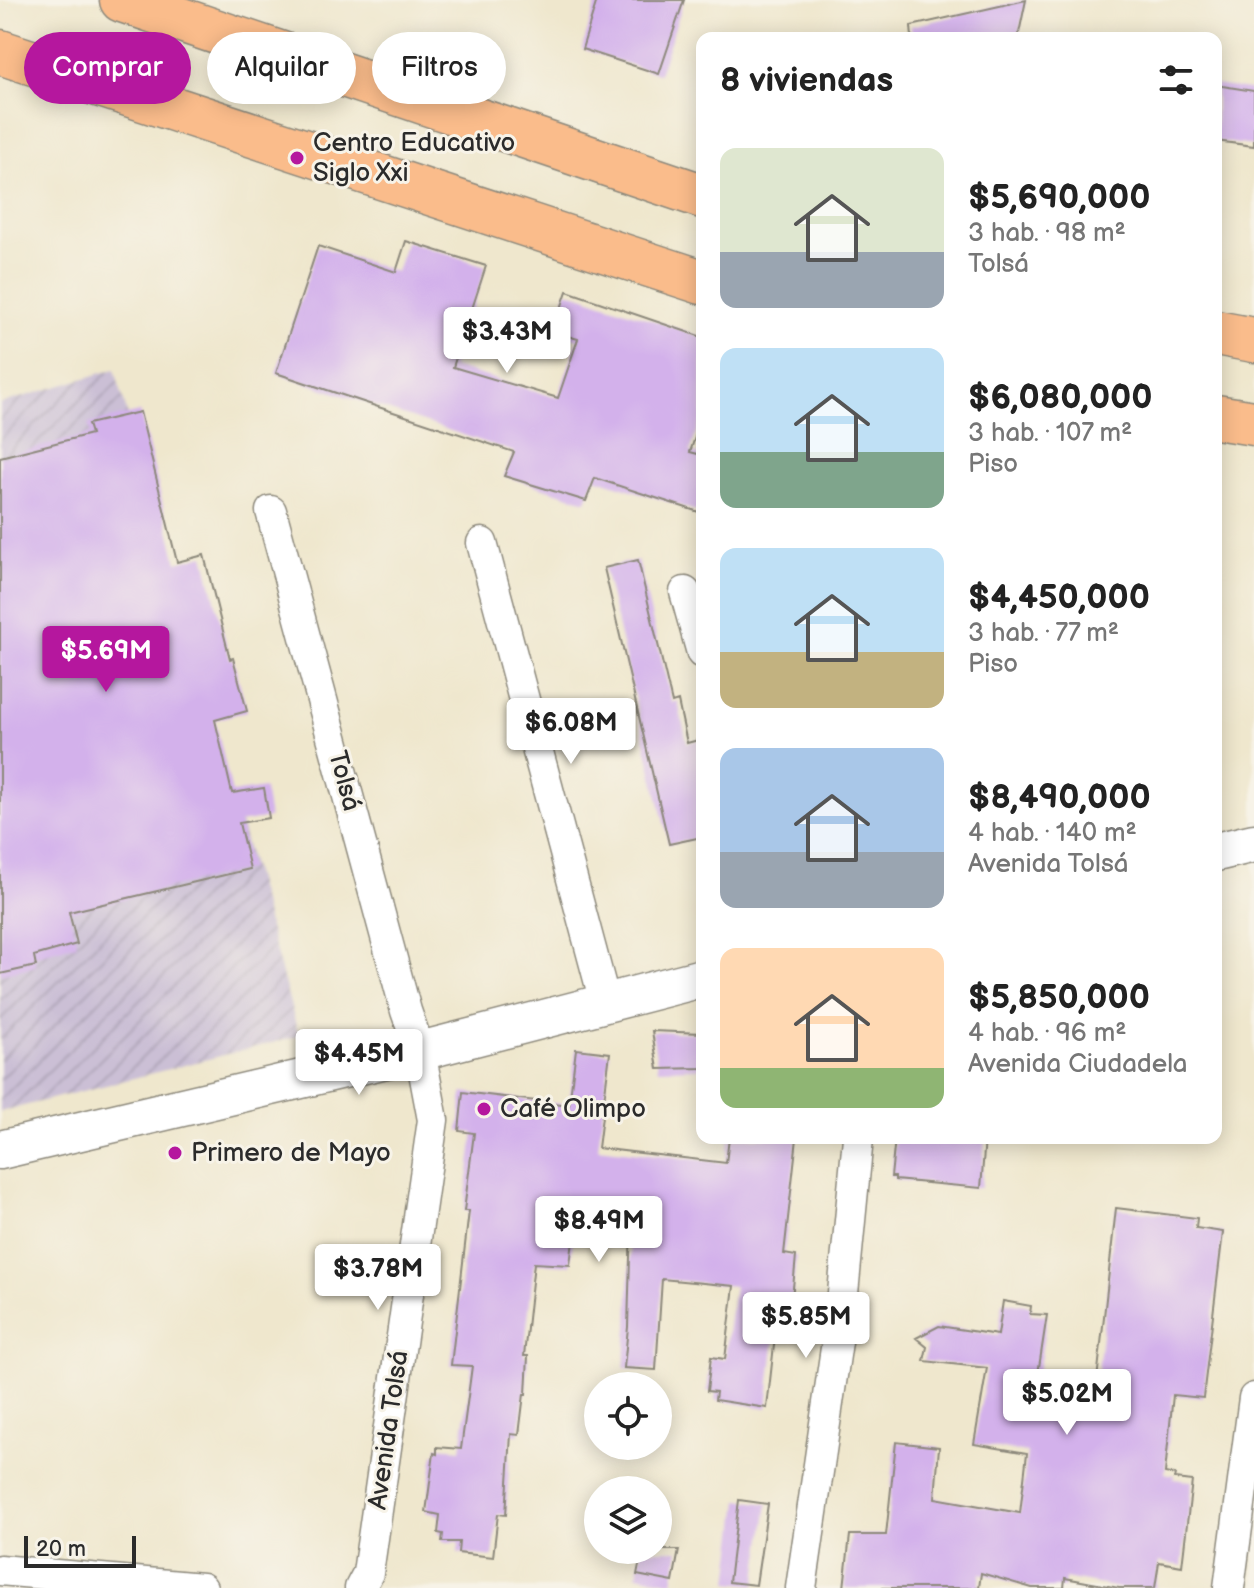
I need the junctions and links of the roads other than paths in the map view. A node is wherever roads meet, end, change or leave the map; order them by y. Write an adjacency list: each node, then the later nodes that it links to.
1 (122, 0): 3 (main road)
2 (0, 52): 4 (main road)
3 (696, 194)
4 (696, 280)
5 (1222, 334): 6 (main road)
6 (1254, 340)
7 (1222, 418): 8 (main road)
8 (1254, 423)
9 (271, 511): 17 (street, Tolsá)
10 (482, 543): 16 (street)
11 (685, 592): 12 (street)
12 (696, 631)
13 (1254, 843): 14 (street)
14 (1222, 851)
15 (696, 979): 16 (street)
16 (605, 1002): 17 (street)
17 (420, 1051): 19 (street); 22 (street, Avenida Tolsá)
18 (857, 1144): 24 (street)
19 (0, 1150)
20 (1254, 1398): 25 (street)
21 (0, 1570): 23 (street)
22 (368, 1583)
23 (202, 1588)
24 (801, 1588)
25 (1229, 1588)

